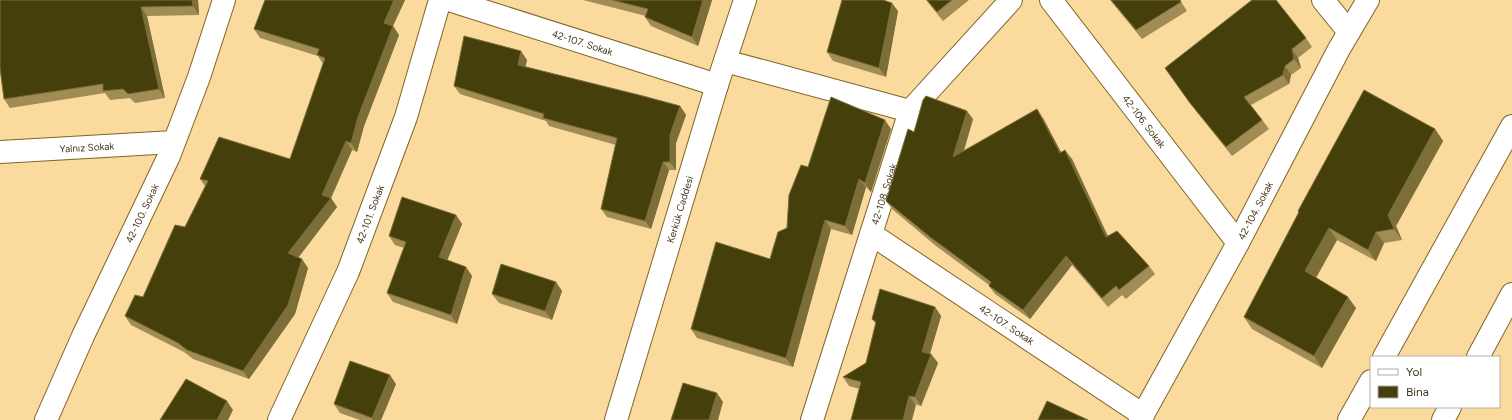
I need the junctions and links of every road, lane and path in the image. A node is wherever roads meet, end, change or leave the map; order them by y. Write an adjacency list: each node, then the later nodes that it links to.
1 (224, 0): 14 (street, 42-100. Sokak)
2 (440, 0): 25 (street, 42-101. Sokak)
3 (449, 0): 11 (street, 42-107. Sokak)
4 (745, 0): 10 (street, Kerkük Caddesi)
5 (1011, 0): 12 (street, 42-108. Sokak)
6 (1051, 0): 17 (street, 42-106. Sokak)
7 (1323, 0): 9 (street)
8 (1368, 0): 9 (street, 42-104. Sokak)
9 (1349, 32): 17 (street, 42-104. Sokak)
10 (725, 61): 11 (street, Kerkük Caddesi); 12 (street)
11 (717, 85): 26 (street, Kerkük Caddesi)
12 (910, 112): 16 (street, 42-108. Sokak)
13 (1512, 126): 19 (street)
14 (174, 142): 15 (street, Yalnız Sokak); 24 (street, 42-100. Sokak)
15 (0, 152)
16 (871, 234): 23 (street, 42-107. Sokak); 27 (street, 42-108. Sokak)
17 (1238, 243): 23 (street, 42-104. Sokak)
18 (1512, 294): 20 (street)
19 (1385, 356)
20 (1479, 356)
21 (1370, 383): 28 (street)
22 (1449, 408): 29 (street)
23 (1141, 417)
24 (46, 420)
25 (279, 420)
26 (616, 420)
27 (812, 420)
28 (1349, 420)
29 (1443, 420)

